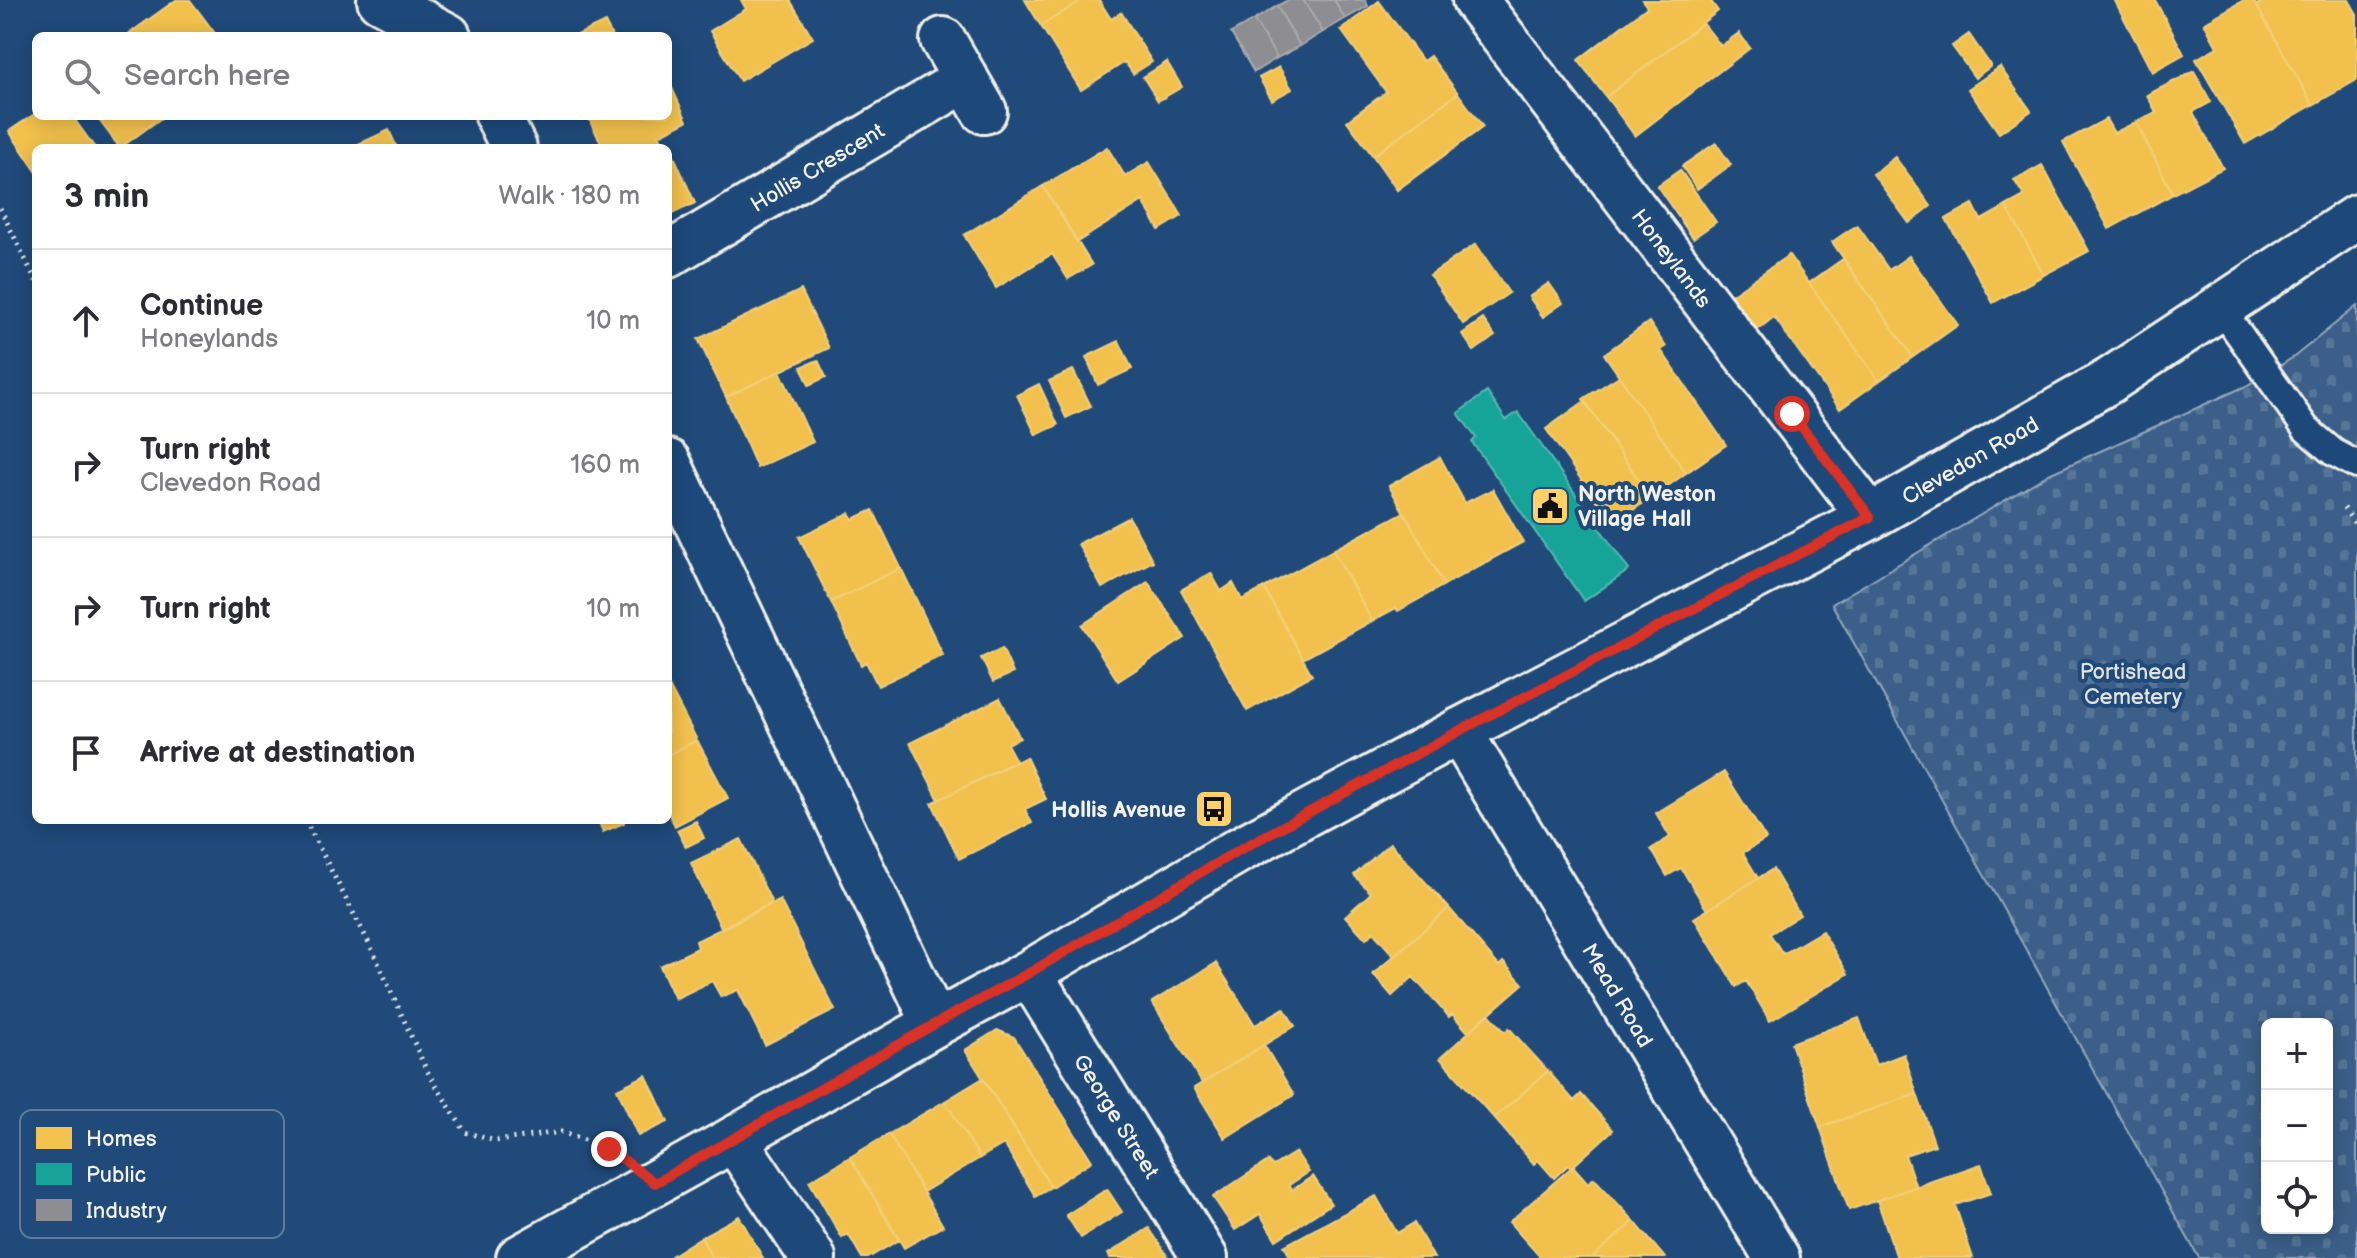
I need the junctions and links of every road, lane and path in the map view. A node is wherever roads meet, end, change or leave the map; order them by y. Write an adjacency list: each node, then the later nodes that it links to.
1 (380, 0): 3 (street)
2 (1475, 0): 14 (street, Honeylands)
3 (440, 32)
4 (943, 40): 9 (street, Hollis Crescent)
5 (500, 120): 6 (street)
6 (512, 144)
7 (0, 208): 10 (path)
8 (2357, 217): 11 (street, Clevedon Road)
9 (672, 253)
10 (32, 273)
11 (2220, 307): 12 (lane); 14 (street, Clevedon Road)
12 (2357, 465)
13 (672, 470): 18 (street)
14 (1870, 517): 15 (street, Clevedon Road)
15 (1459, 731): 17 (street, Clevedon Road); 24 (street, Mead Road)
16 (307, 824): 20 (path)
17 (1029, 973): 18 (street, Clevedon Road); 23 (street, George Street)
18 (935, 1024): 19 (street, Clevedon Road)
19 (734, 1139): 20 (street, Clevedon Road); 22 (street)
20 (655, 1183): 21 (street, Clevedon Road)
21 (519, 1258)
22 (813, 1258)
23 (1205, 1258)
24 (1777, 1258)

